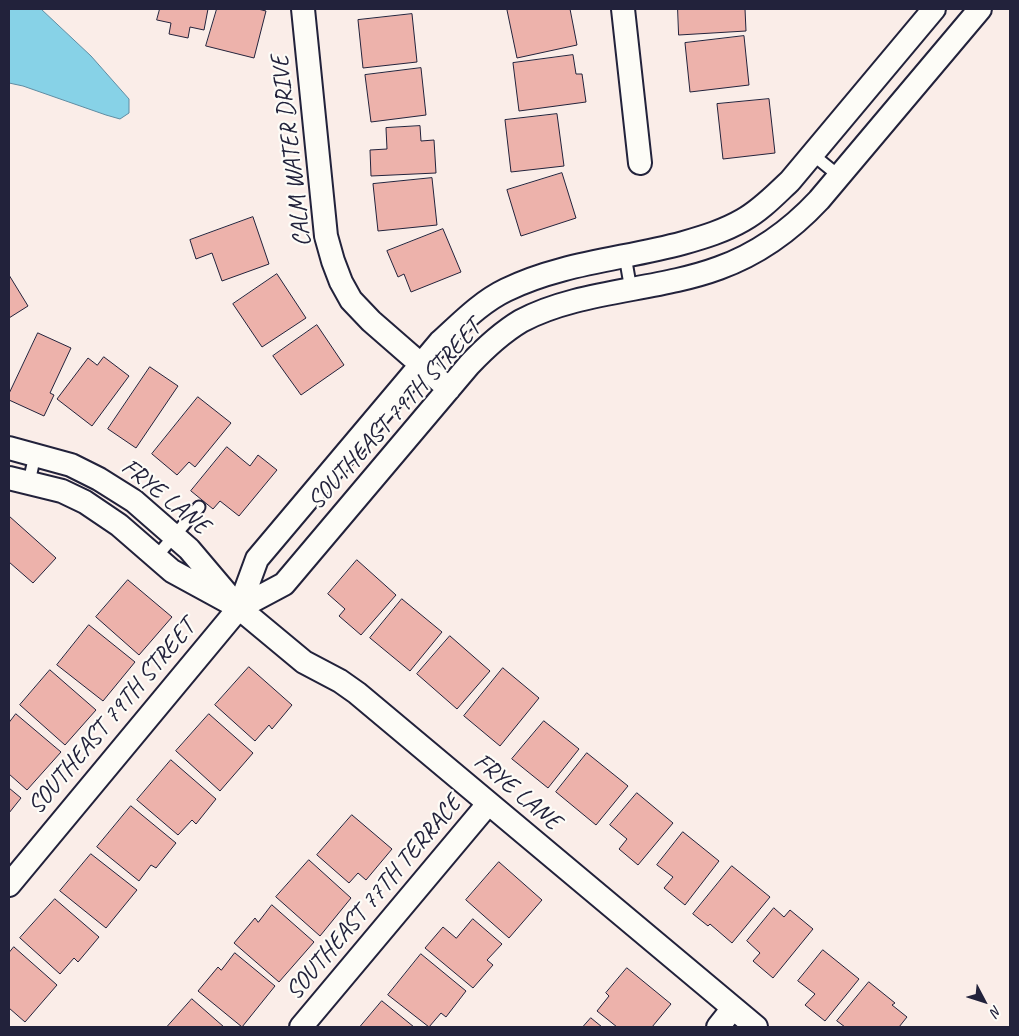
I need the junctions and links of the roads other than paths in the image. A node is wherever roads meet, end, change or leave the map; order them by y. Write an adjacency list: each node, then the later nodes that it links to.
1 (303, 9): 10 (street, CALM WATER DRIVE)
2 (623, 9): 6 (street)
3 (934, 9): 5 (street, SOUTHEAST 79TH STREET)
4 (980, 9): 7 (street, SOUTHEAST 79TH STREET)
5 (812, 154): 7 (lane); 8 (street, SOUTHEAST 79TH STREET)
6 (640, 163)
7 (839, 176): 9 (street, SOUTHEAST 79TH STREET)
8 (625, 256): 9 (lane); 10 (street, SOUTHEAST 79TH STREET)
9 (631, 290): 11 (street, SOUTHEAST 79TH STREET)
10 (421, 366): 11 (street, CALM WATER DRIVE); 19 (street, SOUTHEAST 79TH STREET)
11 (449, 389): 19 (street, SOUTHEAST 79TH STREET)
12 (9, 448): 13 (street, FRYE LANE)
13 (35, 455): 14 (lane); 15 (street, FRYE LANE)
14 (19, 480): 15 (street, FRYE LANE)
15 (109, 501): 17 (street, FRYE LANE); 18 (street, FRYE LANE)
16 (199, 507): 17 (lane)
17 (174, 536): 18 (lane); 19 (street, FRYE LANE)
18 (156, 557): 19 (street, FRYE LANE)
19 (238, 608): 20 (street, FRYE LANE); 21 (street, SOUTHEAST 79TH STREET)
20 (488, 804): 22 (street, FRYE LANE); 23 (street, SOUTHEAST 77TH TERRACE)
21 (9, 885)
22 (733, 1008): 24 (street); 25 (street, FRYE LANE)
23 (301, 1027)
24 (718, 1027)
25 (756, 1027)

